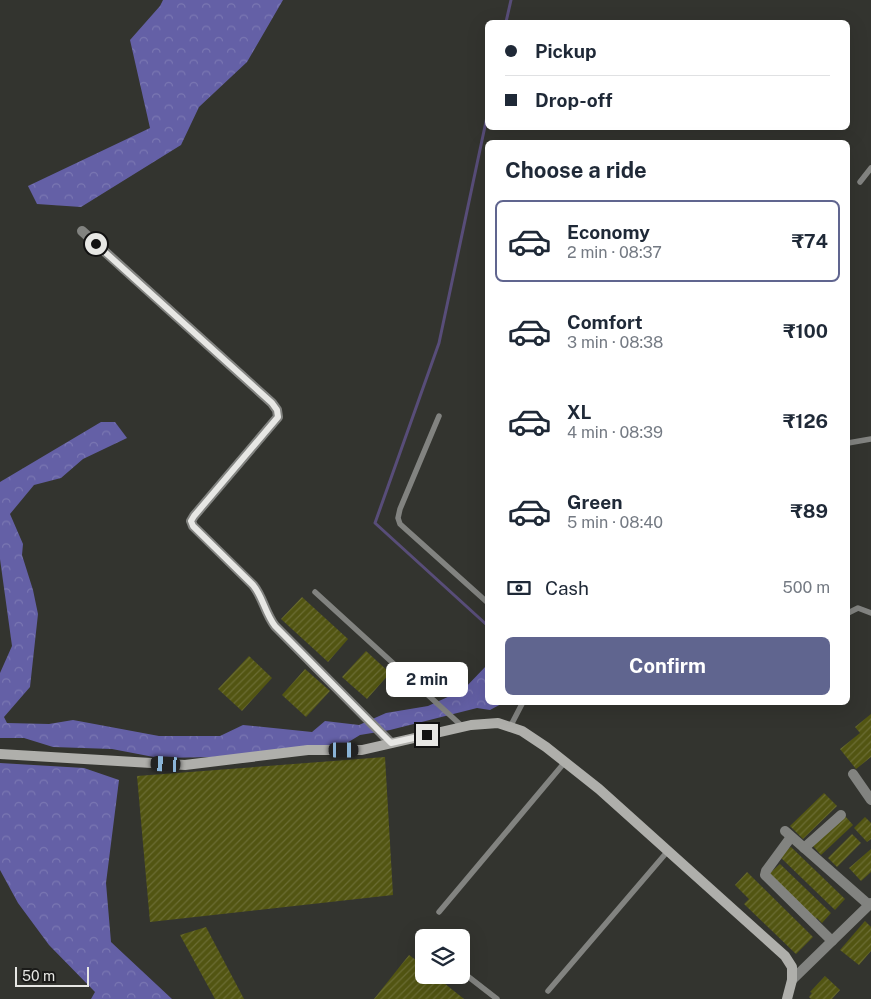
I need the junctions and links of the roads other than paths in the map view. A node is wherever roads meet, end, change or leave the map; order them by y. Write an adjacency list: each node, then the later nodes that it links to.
1 (871, 168): 2 (lane)
2 (860, 182)
3 (82, 231): 14 (street)
4 (439, 416): 8 (lane)
5 (871, 438): 6 (lane)
6 (850, 443)
7 (315, 592): 12 (lane)
8 (485, 600)
9 (850, 612): 10 (lane)
10 (871, 613)
11 (521, 705): 13 (lane)
12 (463, 727): 13 (street); 14 (street)
13 (510, 727): 16 (street)
14 (391, 743): 15 (street)
15 (0, 754)
16 (565, 762): 21 (street); 23 (lane)
17 (853, 774): 18 (street)
18 (871, 800)
19 (841, 815): 20 (street)
20 (804, 848): 22 (street); 24 (street)
21 (667, 852): 26 (street); 27 (lane)
22 (870, 904): 24 (street)
23 (439, 912)
24 (832, 941): 26 (street)
25 (470, 978): 28 (lane)
26 (792, 980): 29 (street)
27 (548, 991)
28 (497, 999)
29 (787, 999)

